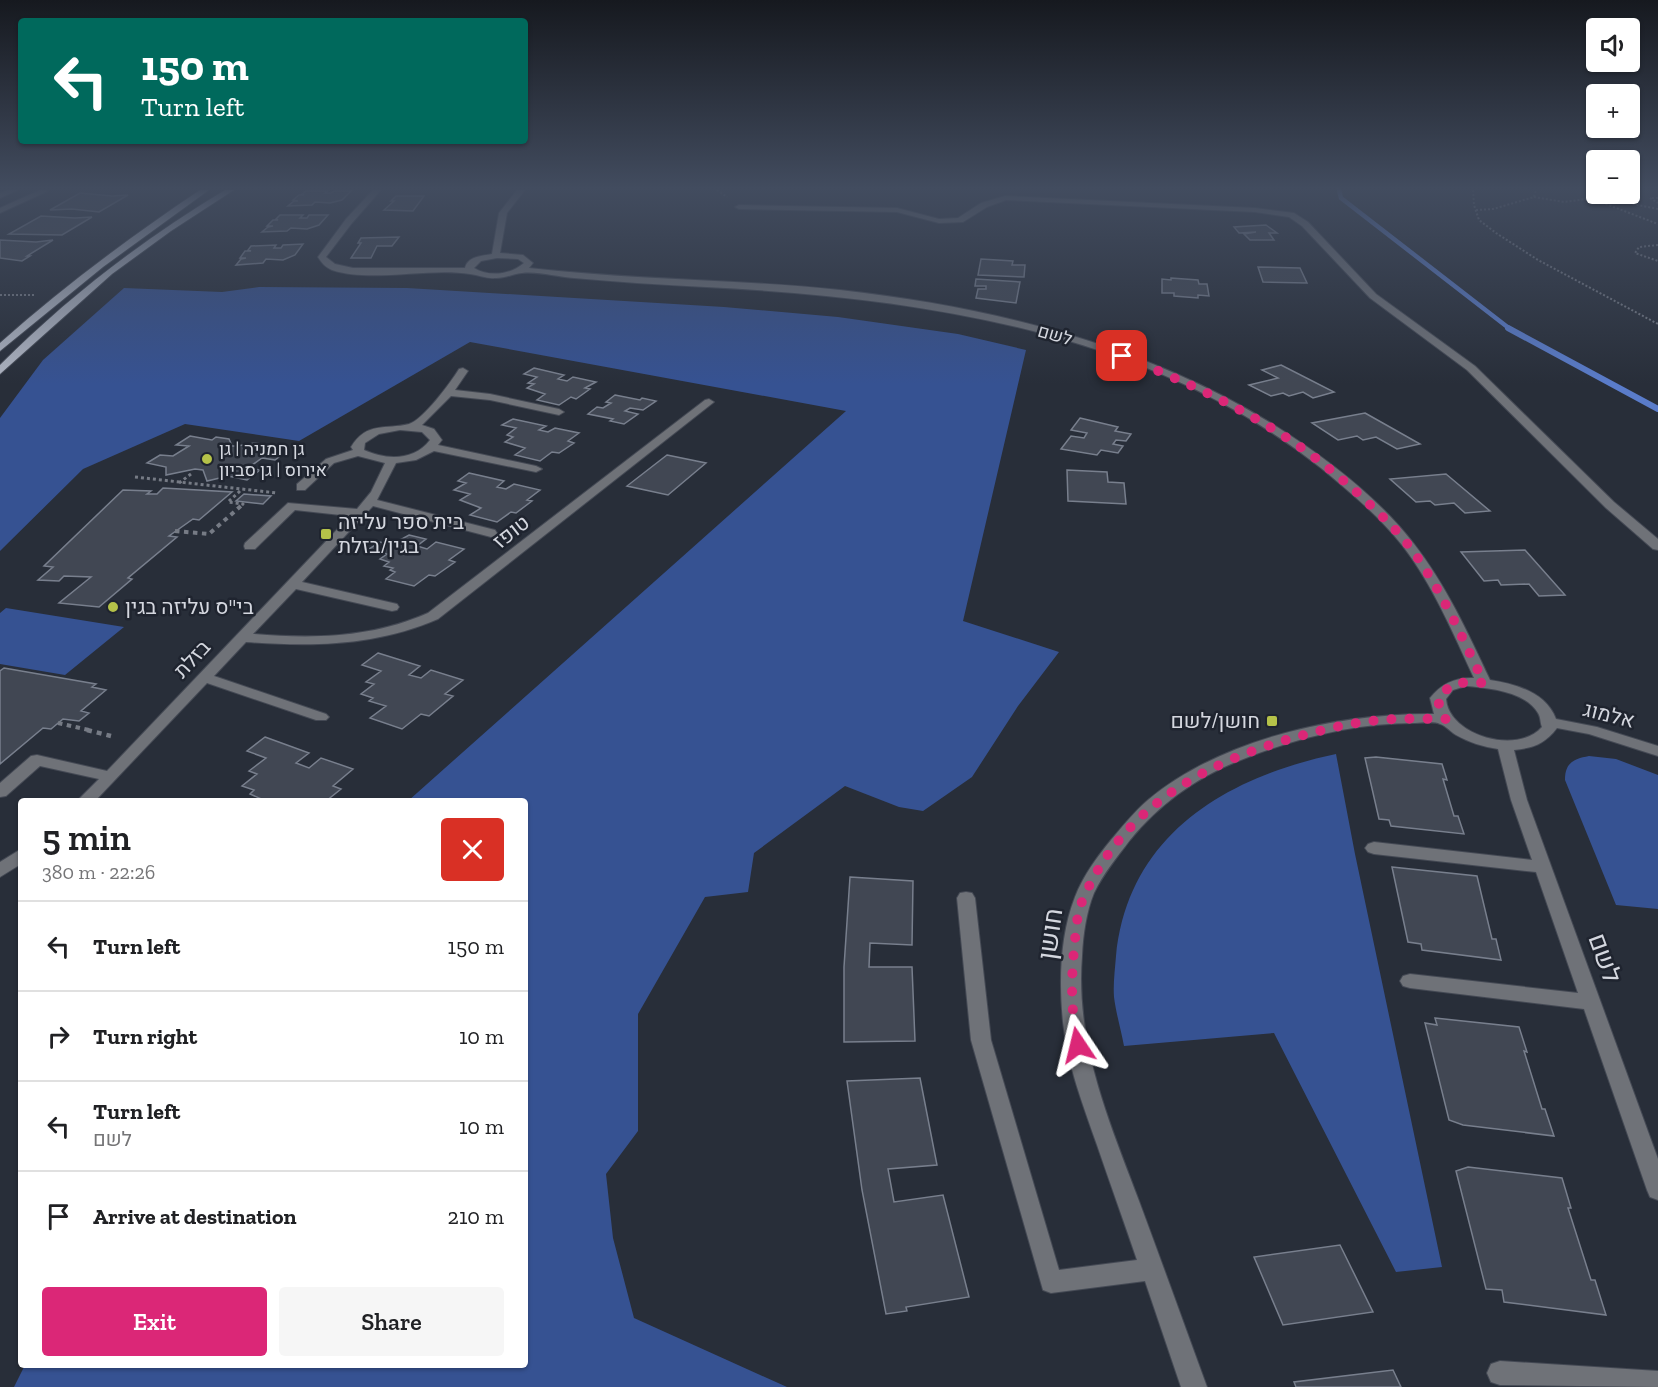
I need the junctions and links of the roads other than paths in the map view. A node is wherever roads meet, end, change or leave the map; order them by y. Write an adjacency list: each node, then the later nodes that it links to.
1 (112, 255): 8 (main road)
2 (134, 255): 9 (main road)
3 (324, 255): 7 (street, לשם)
4 (496, 255): 6 (street); 7 (street)
5 (1334, 255): 24 (street)
6 (521, 270): 7 (street, לשם); 29 (street, לשם)
7 (472, 271)
8 (0, 348)
9 (0, 371)
10 (463, 371): 11 (street)
11 (449, 393): 13 (street); 14 (street)
12 (709, 402): 27 (street, טופז)
13 (559, 412)
14 (413, 427): 15 (street); 16 (street)
15 (432, 447): 17 (street); 18 (street)
16 (359, 452): 17 (street); 19 (street)
17 (393, 460): 20 (street, בזלת)
18 (536, 469)
19 (302, 487)
20 (370, 501): 21 (street, בזלת); 22 (street)
21 (360, 513): 23 (street); 25 (street, בזלת)
22 (491, 533)
23 (250, 546)
24 (1658, 546)
25 (293, 584): 26 (street); 27 (street, בזלת)
26 (392, 607)
27 (243, 638): 28 (street, בזלת)
28 (206, 678): 30 (street); 35 (street, בזלת)
29 (1484, 683): 31 (street); 32 (street)
30 (321, 717)
31 (1446, 719): 33 (street); 46 (street, חושן)
32 (1548, 722): 33 (street); 34 (street, אלמוג)
33 (1505, 744): 40 (street, לשם)
34 (1658, 750)
35 (111, 777): 36 (street); 37 (street, בזלת)
36 (0, 792)
37 (88, 798)
38 (1374, 848): 40 (street)
39 (18, 857): 41 (street)
40 (1543, 867): 44 (street, לשם)
41 (0, 871)
42 (966, 898): 46 (street)
43 (1410, 981): 44 (street)
44 (1591, 1002): 45 (street, לשם)
45 (1658, 1190)
46 (1152, 1269): 49 (street, חושן)
47 (1500, 1372): 48 (street)
48 (1658, 1384)
49 (1194, 1387)

